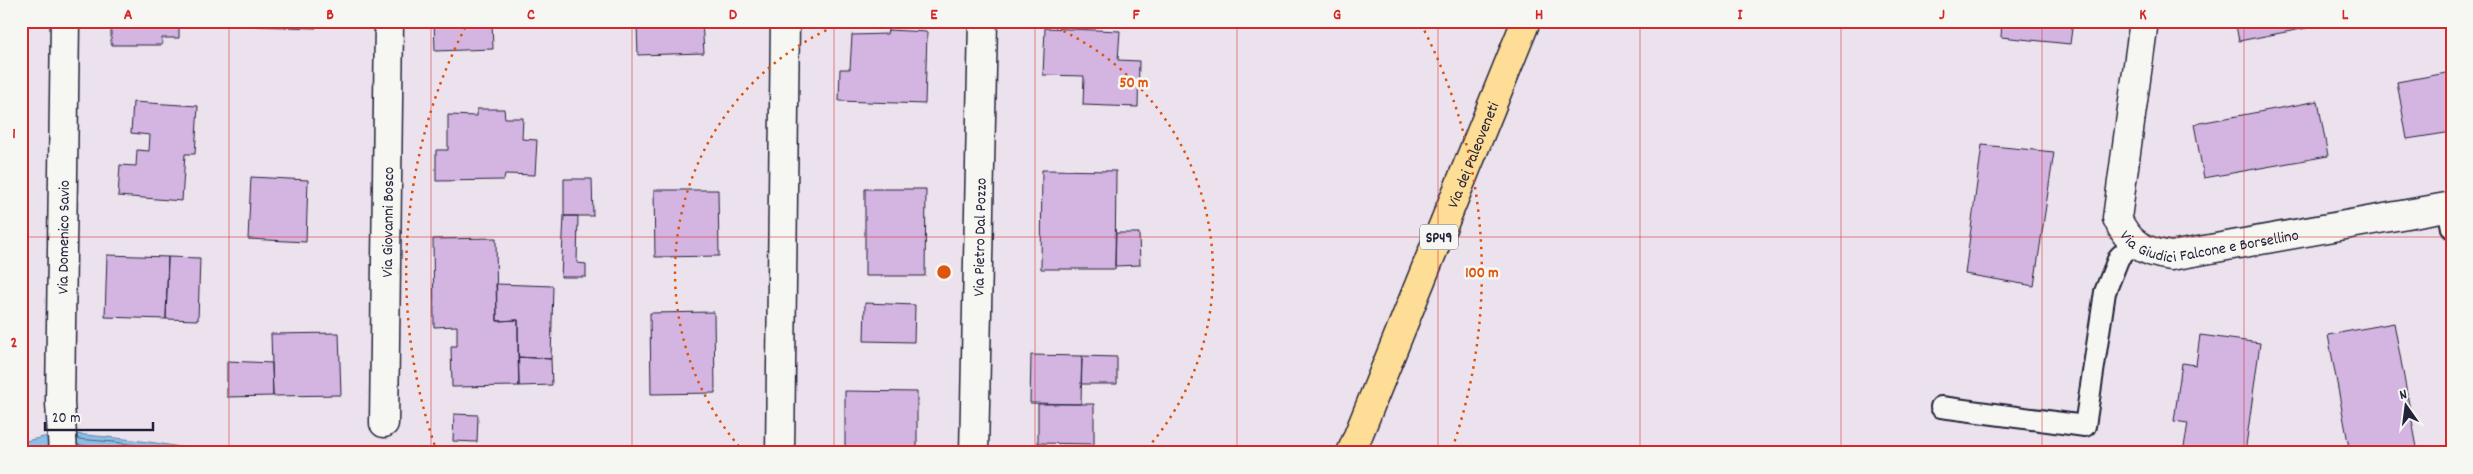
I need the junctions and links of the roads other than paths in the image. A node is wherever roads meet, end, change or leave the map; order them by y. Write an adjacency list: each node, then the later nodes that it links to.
1 (65, 21): 11 (street, Via Domenico Savio)
2 (389, 21): 10 (street, Via Giovanni Bosco)
3 (785, 21): 12 (street)
4 (983, 21): 13 (street, Via Pietro Dal Pozzo)
5 (1526, 21): 14 (main road, Via dei Paleoveneti / SP49)
6 (2144, 21): 8 (street, Via Giudici Falcone e Borsellino)
7 (2451, 214): 8 (street, Via Giudici Falcone e Borsellino)
8 (2134, 243): 9 (lane)
9 (1941, 407)
10 (384, 423)
11 (63, 453)
12 (780, 453)
13 (974, 453)
14 (1351, 453)

